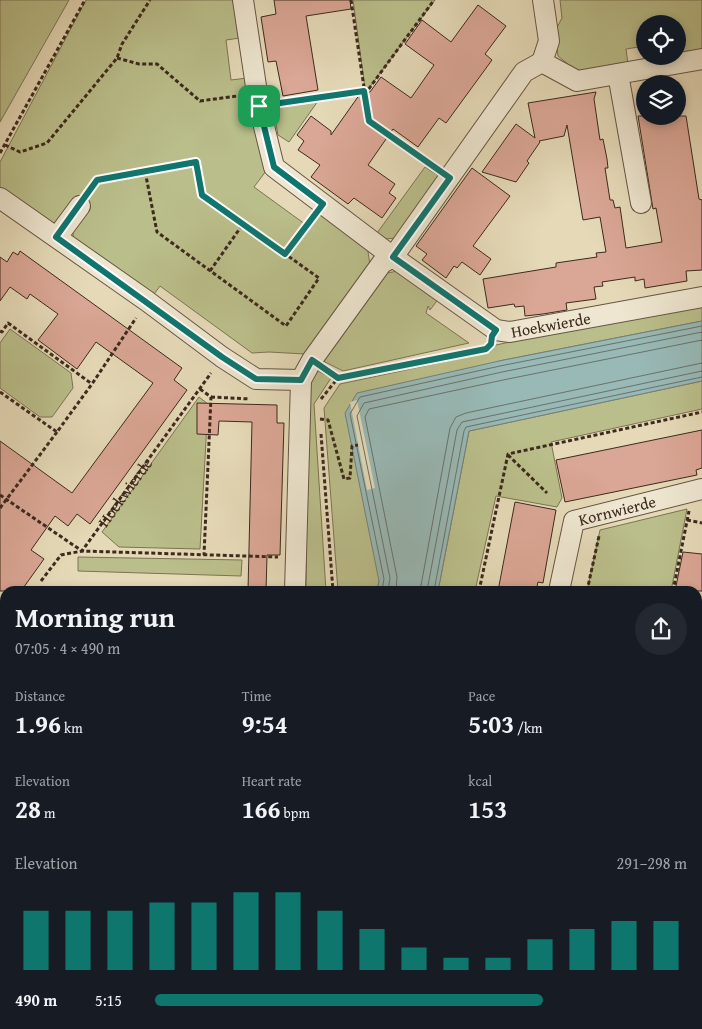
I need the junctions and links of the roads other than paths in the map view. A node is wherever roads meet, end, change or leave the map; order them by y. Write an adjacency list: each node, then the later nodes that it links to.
1 (243, 0): 10 (street, Hoekwierde)
2 (543, 0): 4 (street)
3 (702, 60): 5 (street)
4 (542, 62): 5 (street); 10 (street)
5 (618, 74): 7 (street)
6 (0, 198): 9 (street)
7 (641, 203)
8 (80, 206): 9 (street)
9 (56, 237): 12 (street)
10 (393, 257): 11 (street, Hoekwierde); 12 (street)
11 (702, 297)
12 (301, 380): 14 (street)
13 (697, 490): 15 (street, Kornwierde)
14 (295, 586)
15 (560, 586)

